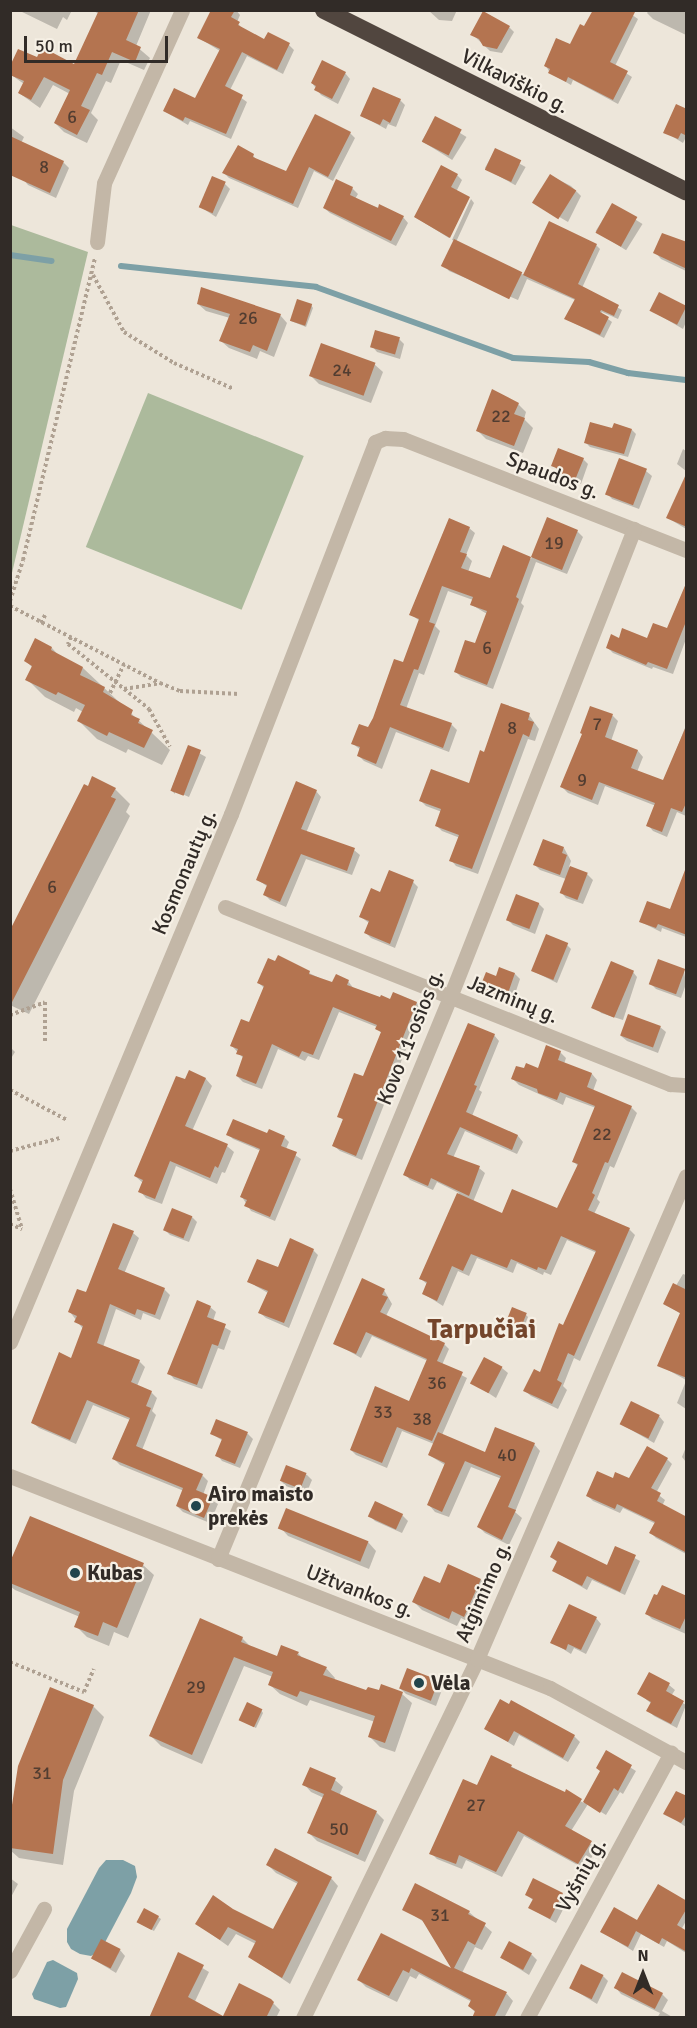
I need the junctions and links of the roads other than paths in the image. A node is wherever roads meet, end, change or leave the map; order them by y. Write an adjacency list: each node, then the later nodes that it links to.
1 (182, 10): 4 (street)
2 (324, 10): 3 (highway, Vilkaviškio g.)
3 (687, 191)
4 (97, 242)
5 (403, 439): 6 (street, Spaudos g.); 12 (street, Kosmonautų g.)
6 (634, 529): 7 (street, Spaudos g.); 9 (street, Kovo 11-osios g.)
7 (687, 550)
8 (225, 907): 9 (street, Jazminų g.)
9 (450, 997): 10 (street, Jazminų g.); 14 (street, Kovo 11-osios g.)
10 (687, 1085)
11 (687, 1176): 15 (street, Atgimimo g.)
12 (10, 1342)
13 (10, 1476): 14 (street, Užtvankos g.)
14 (218, 1559): 15 (street, Užtvankos g.)
15 (477, 1659): 16 (street, Užtvankos g.); 20 (street, Atgimimo g.)
16 (671, 1753): 17 (street, Užtvankos g.); 21 (street, Vyšnių g.)
17 (687, 1762)
18 (44, 1909): 19 (street)
19 (10, 1971)
20 (303, 2018)
21 (527, 2018)

